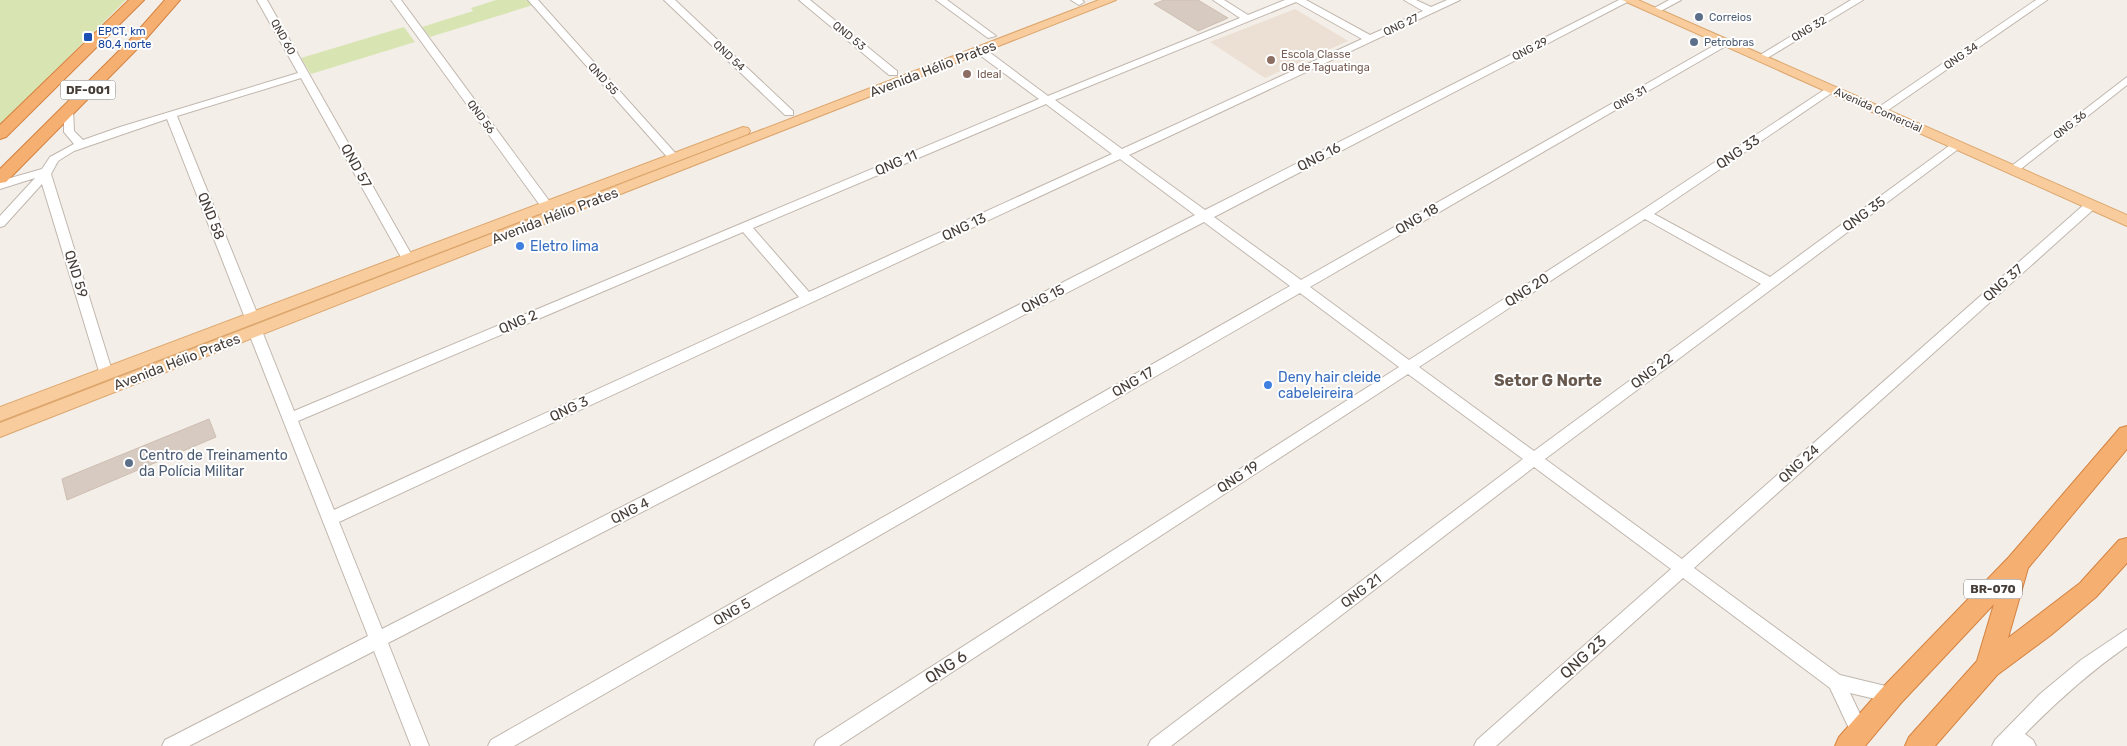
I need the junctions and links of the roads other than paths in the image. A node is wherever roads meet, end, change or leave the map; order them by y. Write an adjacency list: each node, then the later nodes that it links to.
1 (138, 0): 2 (highway); 40 (highway, DF-001)
2 (169, 0)
3 (173, 0): 36 (highway, DF-001)
4 (262, 0): 31 (street, QND 60)
5 (396, 0): 51 (street, QND 56)
6 (533, 0): 45 (street, QND 55)
7 (669, 0): 37 (street, QND 54)
8 (804, 0): 30 (street, QND 53)
9 (941, 0): 24 (street)
10 (1110, 0): 27 (main road, Avenida Hélio Prates)
11 (1218, 0): 23 (street)
12 (1293, 0): 23 (street)
13 (1299, 0): 25 (street)
14 (1409, 0): 21 (street)
15 (1454, 0): 21 (street, QNG 27)
16 (1627, 0): 22 (main road, Avenida Comercial); 34 (street, QNG 29)
17 (1676, 0): 22 (street)
18 (1858, 0): 28 (street, QNG 32)
19 (2042, 0): 38 (street, QNG 34)
20 (1080, 1): 24 (main road, Avenida Hélio Prates)
21 (1431, 11): 25 (street, QNG 27)
22 (1654, 11): 26 (main road, Avenida Comercial)
23 (1246, 18): 35 (street)
24 (991, 36): 29 (main road); 30 (main road, Avenida Hélio Prates)
25 (1370, 39): 44 (street, QNG 27)
26 (1726, 43): 28 (main road, Avenida Comercial); 43 (street, QNG 31)
27 (981, 50): 29 (main road, Avenida Hélio Prates); 35 (street)
28 (1760, 58): 33 (main road, Avenida Comercial)
29 (947, 63): 51 (main road, Avenida Hélio Prates)
30 (893, 73): 37 (main road, Avenida Hélio Prates)
31 (304, 74): 39 (street); 57 (street, QND 57)
32 (2127, 80): 46 (street, QNG 36)
33 (1831, 90): 38 (main road, Avenida Comercial); 52 (street, QNG 33)
34 (1434, 98): 53 (street, QNG 16)
35 (1047, 100): 44 (street); 56 (street, QNG 11)
36 (68, 110): 41 (street); 48 (highway, DF-001)
37 (789, 112): 45 (main road, Avenida Hélio Prates)
38 (1880, 112): 42 (main road, Avenida Comercial)
39 (171, 115): 41 (street); 61 (street, QND 58)
40 (0, 134)
41 (81, 145): 47 (street)
42 (1957, 145): 46 (main road, Avenida Comercial); 58 (street, QNG 35)
43 (1534, 153): 59 (street, QNG 18)
44 (1120, 154): 53 (street); 60 (street, QNG 13)
45 (673, 157): 51 (main road, Avenida Hélio Prates)
46 (2013, 170): 50 (main road, Avenida Comercial)
47 (46, 173): 49 (street); 55 (street); 64 (street, QND 59)
48 (0, 178)
49 (0, 185)
50 (2091, 205): 54 (main road, Avenida Comercial); 62 (street, QNG 37)
51 (545, 213): 57 (main road, Avenida Hélio Prates); 61 (main road, Avenida Hélio Prates)
52 (1645, 214): 58 (street); 63 (street, QNG 20)
53 (1205, 216): 59 (street); 65 (street, QNG 15)
54 (2127, 221)
55 (0, 224)
56 (745, 227): 60 (street); 67 (street, QNG 2)
57 (408, 258): 61 (main road, Avenida Hélio Prates)
58 (1770, 283): 70 (street, QNG 22)
59 (1300, 286): 63 (street); 71 (street, QNG 17)
60 (808, 300): 72 (street, QNG 3)
61 (254, 325): 64 (main road, Avenida Hélio Prates); 67 (street, QND 58); 68 (main road, Avenida Hélio Prates)
62 (1915, 360): 75 (street, QNG 24)
63 (1409, 366): 70 (street); 76 (street, QNG 19)
64 (106, 374): 66 (main road, Avenida Hélio Prates)
65 (881, 383): 78 (street, QNG 4)
66 (0, 414)
67 (290, 418): 72 (street, QND 58)
68 (0, 430)
69 (2127, 434): 74 (highway, BR-070)
70 (1534, 459): 75 (street); 88 (street, QNG 21)
71 (967, 477): 86 (street, QNG 5)
72 (330, 519): 78 (street, QND 58)
73 (2126, 552): 79 (highway)
74 (2017, 564): 79 (highway); 81 (highway, BR-070)
75 (1683, 568): 80 (street); 89 (street, QNG 23)
76 (1068, 588): 87 (street, QNG 6)
77 (2127, 636): 83 (street)
78 (378, 639): 84 (street, QNG 4); 85 (street, QND 58)
79 (1988, 667): 90 (highway)
80 (1836, 682): 81 (street); 82 (street)
81 (1892, 695): 82 (highway, BR-070)
82 (1854, 739)
83 (2006, 740): 91 (street)
84 (171, 746)
85 (420, 746)
86 (497, 746)
87 (823, 746)
88 (1157, 746)
89 (1482, 746)
90 (1918, 746)
91 (2027, 746)

